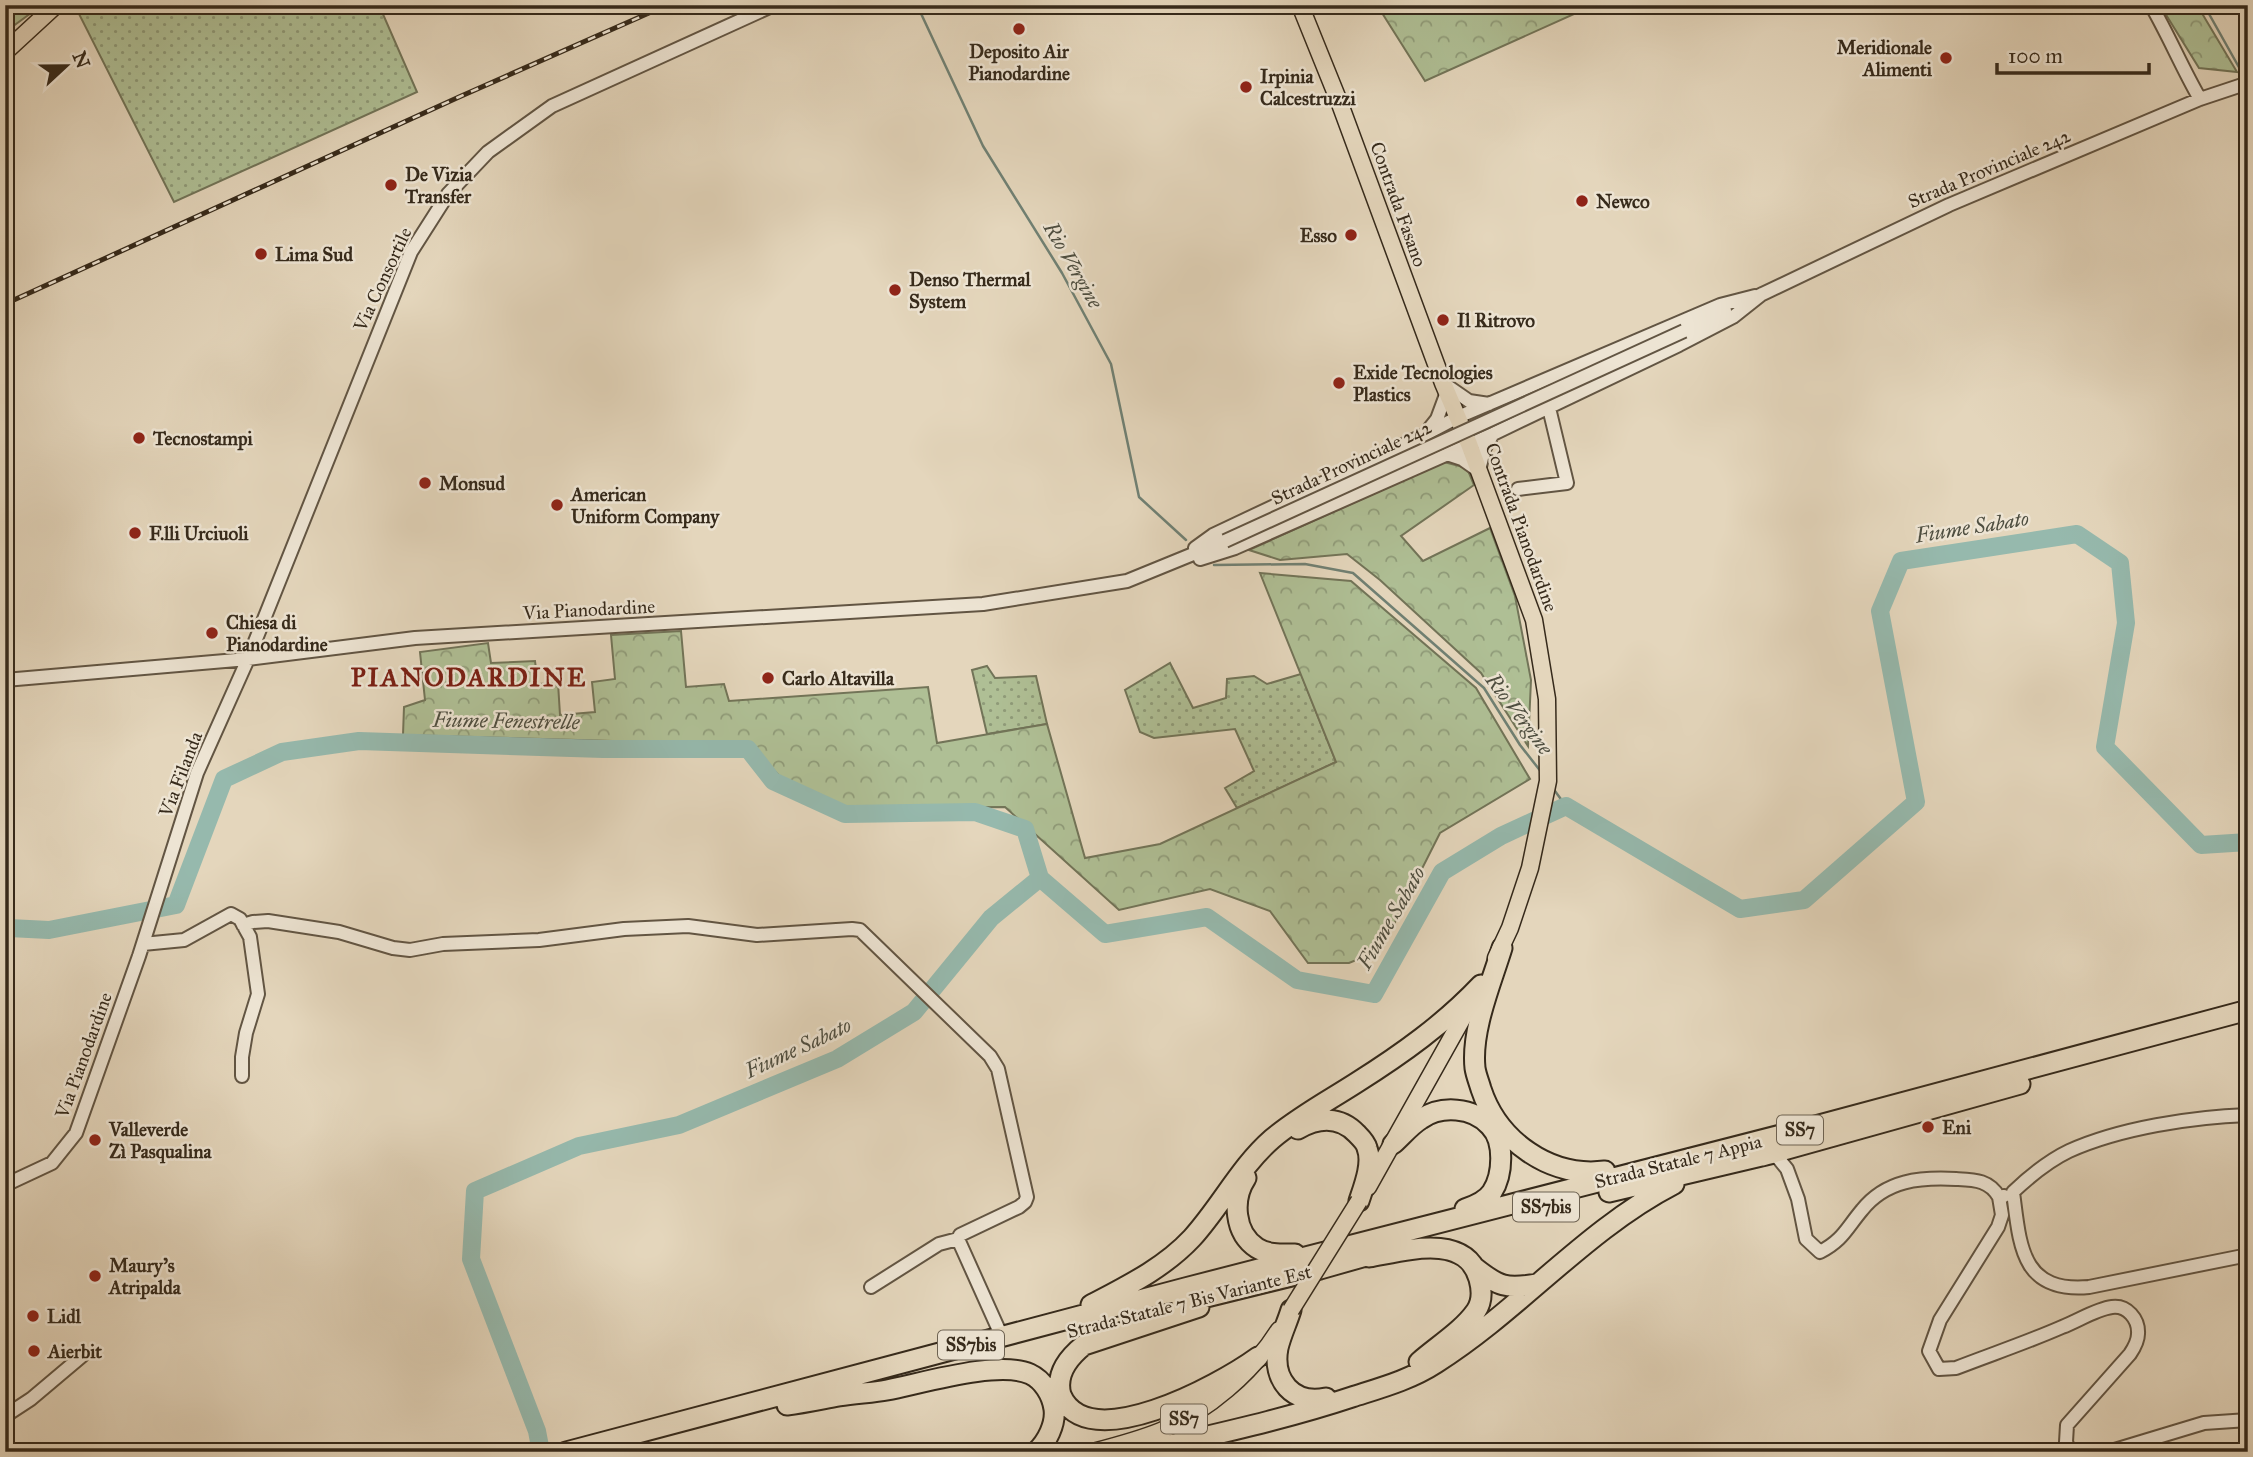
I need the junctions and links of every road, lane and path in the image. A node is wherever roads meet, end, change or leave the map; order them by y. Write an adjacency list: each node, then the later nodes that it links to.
1 (56, 5): 5 (main road)
2 (774, 5): 20 (street, Via Consortile)
3 (1300, 5): 9 (main road, Contrada Fasano)
4 (2151, 5): 7 (street)
5 (5, 52)
6 (2242, 85): 7 (street, Strada Provinciale 242)
7 (2200, 99): 8 (street, Strada Provinciale 242)
8 (1762, 294): 10 (street); 11 (street); 19 (street, Strada Provinciale 242, bridge)
9 (1445, 388): 10 (street); 12 (main road, Contrada Fasano); 14 (street)
10 (1489, 404): 12 (street)
11 (1549, 408): 13 (street); 18 (street)
12 (1458, 417): 14 (street); 15 (main road, Contrada Pianodardine)
13 (1493, 434): 15 (street); 17 (street)
14 (1424, 435): 19 (street)
15 (1469, 444): 16 (street); 17 (main road, Contrada Pianodardine)
16 (1447, 454): 17 (street); 19 (street)
17 (1479, 471): 25 (main road, Contrada Pianodardine)
18 (1518, 489)
19 (1172, 564): 20 (street, Via Pianodardine)
20 (248, 659): 21 (street, Via Pianodardine); 22 (street, Via Filanda)
21 (5, 680)
22 (155, 905): 24 (street, Via Pianodardine)
23 (243, 925): 24 (street); 29 (street); 39 (street)
24 (143, 944): 34 (street, Via Pianodardine)
25 (1502, 948): 26 (main road, Contrada Pianodardine); 33 (highway)
26 (1481, 985): 31 (main road, Contrada Pianodardine); 47 (highway)
27 (2248, 1010): 33 (highway, Strada Statale 7 Appia / SS7)
28 (2248, 1023): 32 (highway, Strada Statale 7 Appia / SS7)
29 (243, 1076)
30 (2248, 1115): 35 (street)
31 (1393, 1144): 37 (main road, SS7); 38 (highway)
32 (1774, 1153): 36 (street); 40 (highway, Strada Statale 7 Bis Variante Est / SS7bis); 44 (highway, SS7)
33 (1703, 1155): 38 (highway, Strada Statale 7 Appia / SS7)
34 (5, 1185)
35 (2013, 1192): 36 (street); 41 (street)
36 (1999, 1197): 59 (street)
37 (1359, 1201): 40 (highway, SS7); 46 (main road, SS7, bridge)
38 (1406, 1231): 40 (highway, Strada Statale 7 Appia / SS7)
39 (958, 1239): 45 (street); 48 (street)
40 (1351, 1253): 42 (highway); 43 (highway, Strada Statale 7 Bis Variante Est / SS7bis); 47 (highway, Strada Statale 7 Bis Variante Est / SS7bis)
41 (2248, 1255)
42 (1474, 1267): 44 (highway); 46 (highway)
43 (1320, 1269): 50 (highway); 51 (highway, Strada Statale 7 Bis Variante Est / SS7bis)
44 (1540, 1284): 58 (highway, SS7)
45 (871, 1287)
46 (1291, 1310): 50 (main road, SS7)
47 (1038, 1327): 48 (highway, Strada Statale 7 Bis Variante Est / SS7bis)
48 (1002, 1337): 54 (highway, Strada Statale 7 Bis Variante Est / SS7bis)
49 (82, 1356): 52 (street)
50 (1258, 1357): 57 (main road, SS7)
51 (786, 1405): 54 (highway, Strada Statale 7 Bis Variante Est / SS7bis); 56 (highway)
52 (5, 1416)
53 (2248, 1420): 60 (street)
54 (598, 1448): 55 (highway, Strada Statale 7 Bis Variante Est / SS7bis)
55 (566, 1452)
56 (1036, 1452)
57 (1093, 1452)
58 (1140, 1452)
59 (2070, 1452)
60 (2108, 1452)

